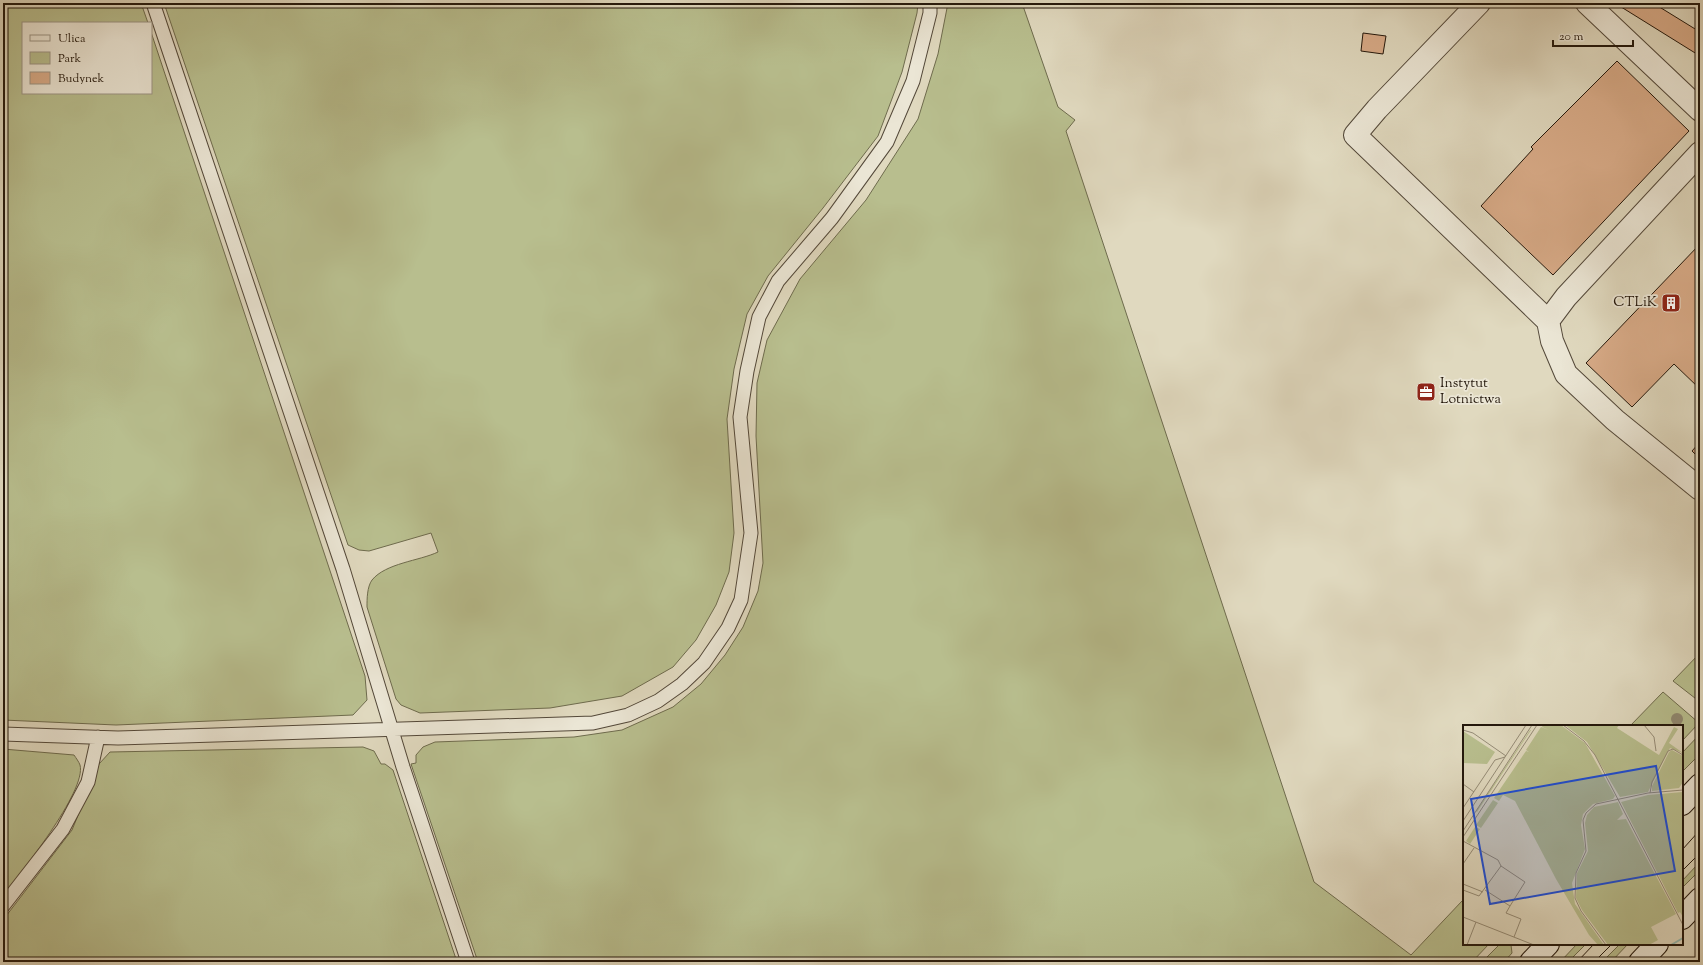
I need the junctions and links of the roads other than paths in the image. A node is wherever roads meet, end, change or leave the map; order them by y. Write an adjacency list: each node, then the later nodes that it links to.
1 (153, 3): 9 (lane)
2 (930, 3): 9 (lane)
3 (1478, 3): 7 (street)
4 (1587, 3): 5 (street)
5 (1700, 110)
6 (1700, 153): 7 (street)
7 (1548, 321): 8 (street)
8 (1700, 489)
9 (391, 729): 11 (lane); 19 (lane)
10 (3, 734): 11 (lane)
11 (98, 737): 15 (lane)
12 (1700, 785): 13 (street)
13 (1683, 803)
14 (1700, 899): 16 (street)
15 (3, 906)
16 (1683, 917)
17 (1547, 945): 20 (street)
18 (1656, 945): 21 (street)
19 (468, 962)
20 (1531, 962)
21 (1640, 962)

